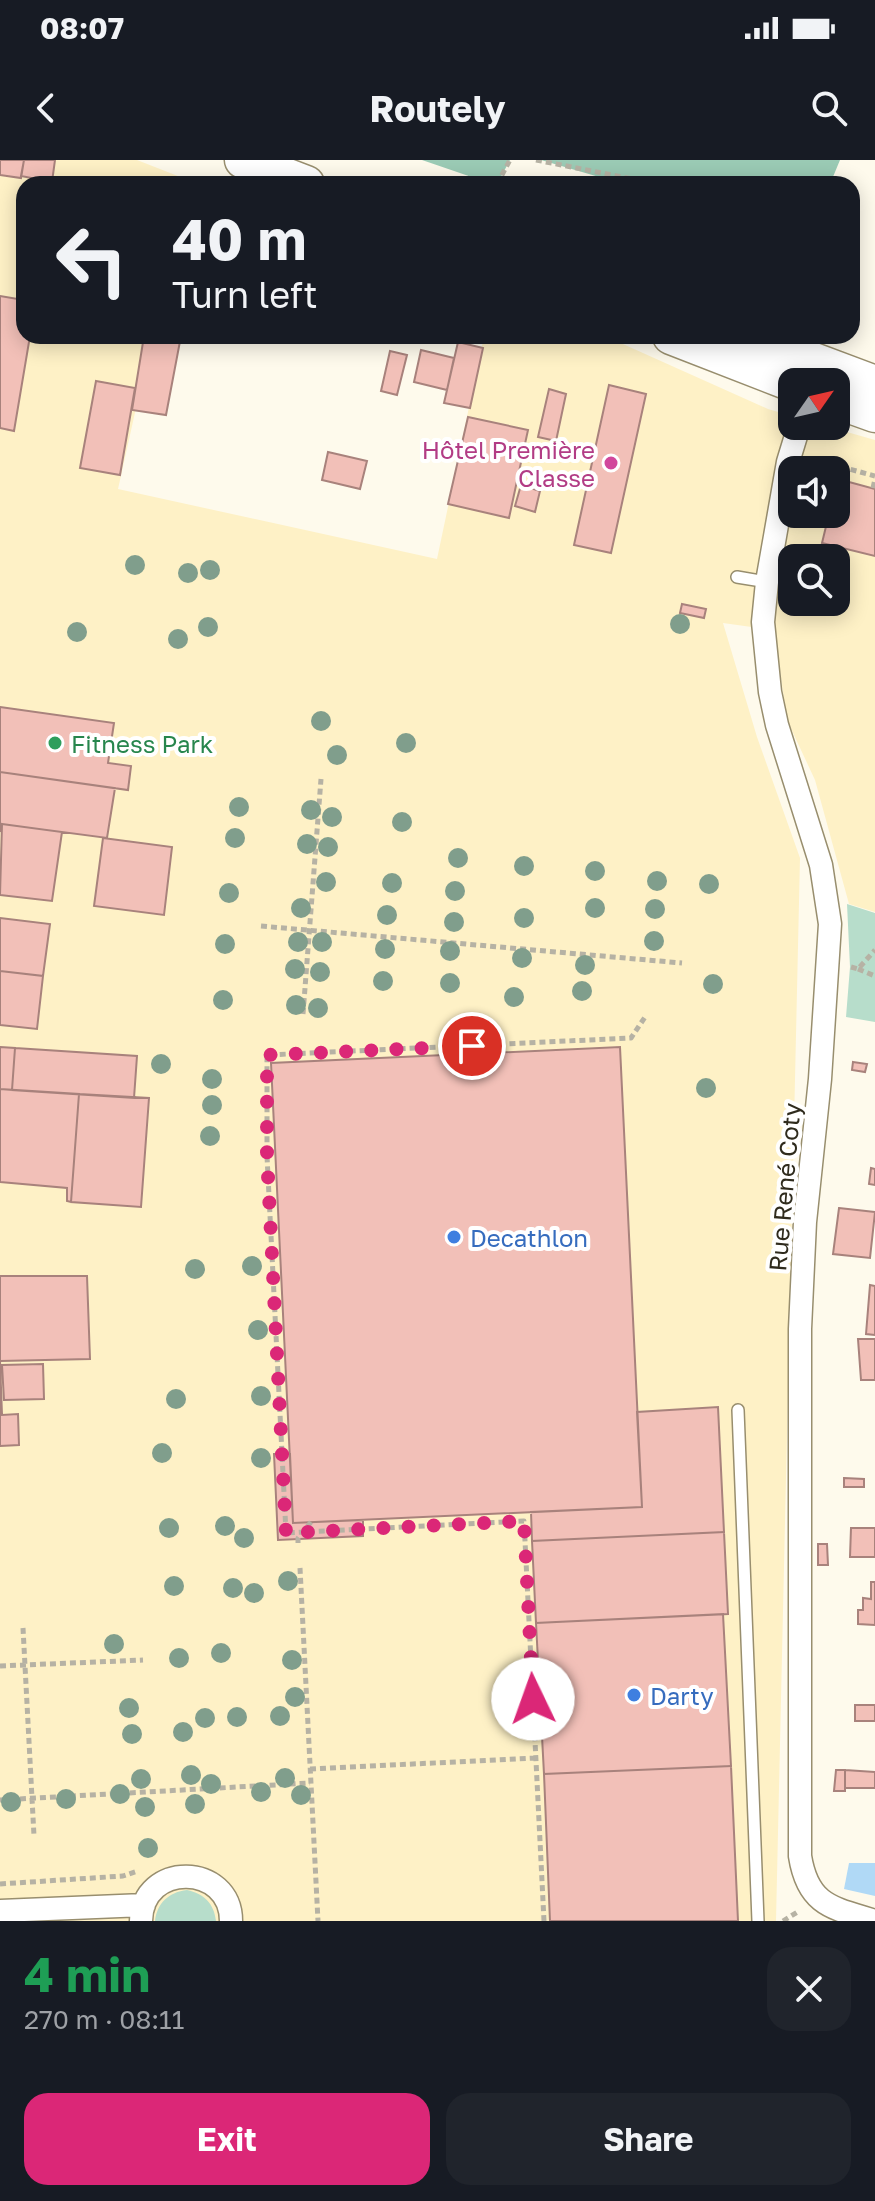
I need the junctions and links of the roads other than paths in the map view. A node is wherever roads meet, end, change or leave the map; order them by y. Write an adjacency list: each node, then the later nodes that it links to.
1 (243, 160): 2 (main road)
2 (285, 176)
3 (697, 344): 5 (main road)
4 (760, 344): 6 (main road)
5 (778, 368)
6 (797, 368)
7 (850, 382): 8 (main road)
8 (875, 384)
9 (850, 400): 10 (main road)
10 (875, 414)
11 (795, 440): 13 (street, Rue René Coty)
12 (737, 577): 13 (lane)
13 (767, 582): 19 (street, Rue René Coty)
14 (738, 1410): 18 (lane)
15 (0, 1911): 16 (street)
16 (142, 1913): 17 (street)
17 (231, 1921)
18 (758, 1921)
19 (875, 1921)

